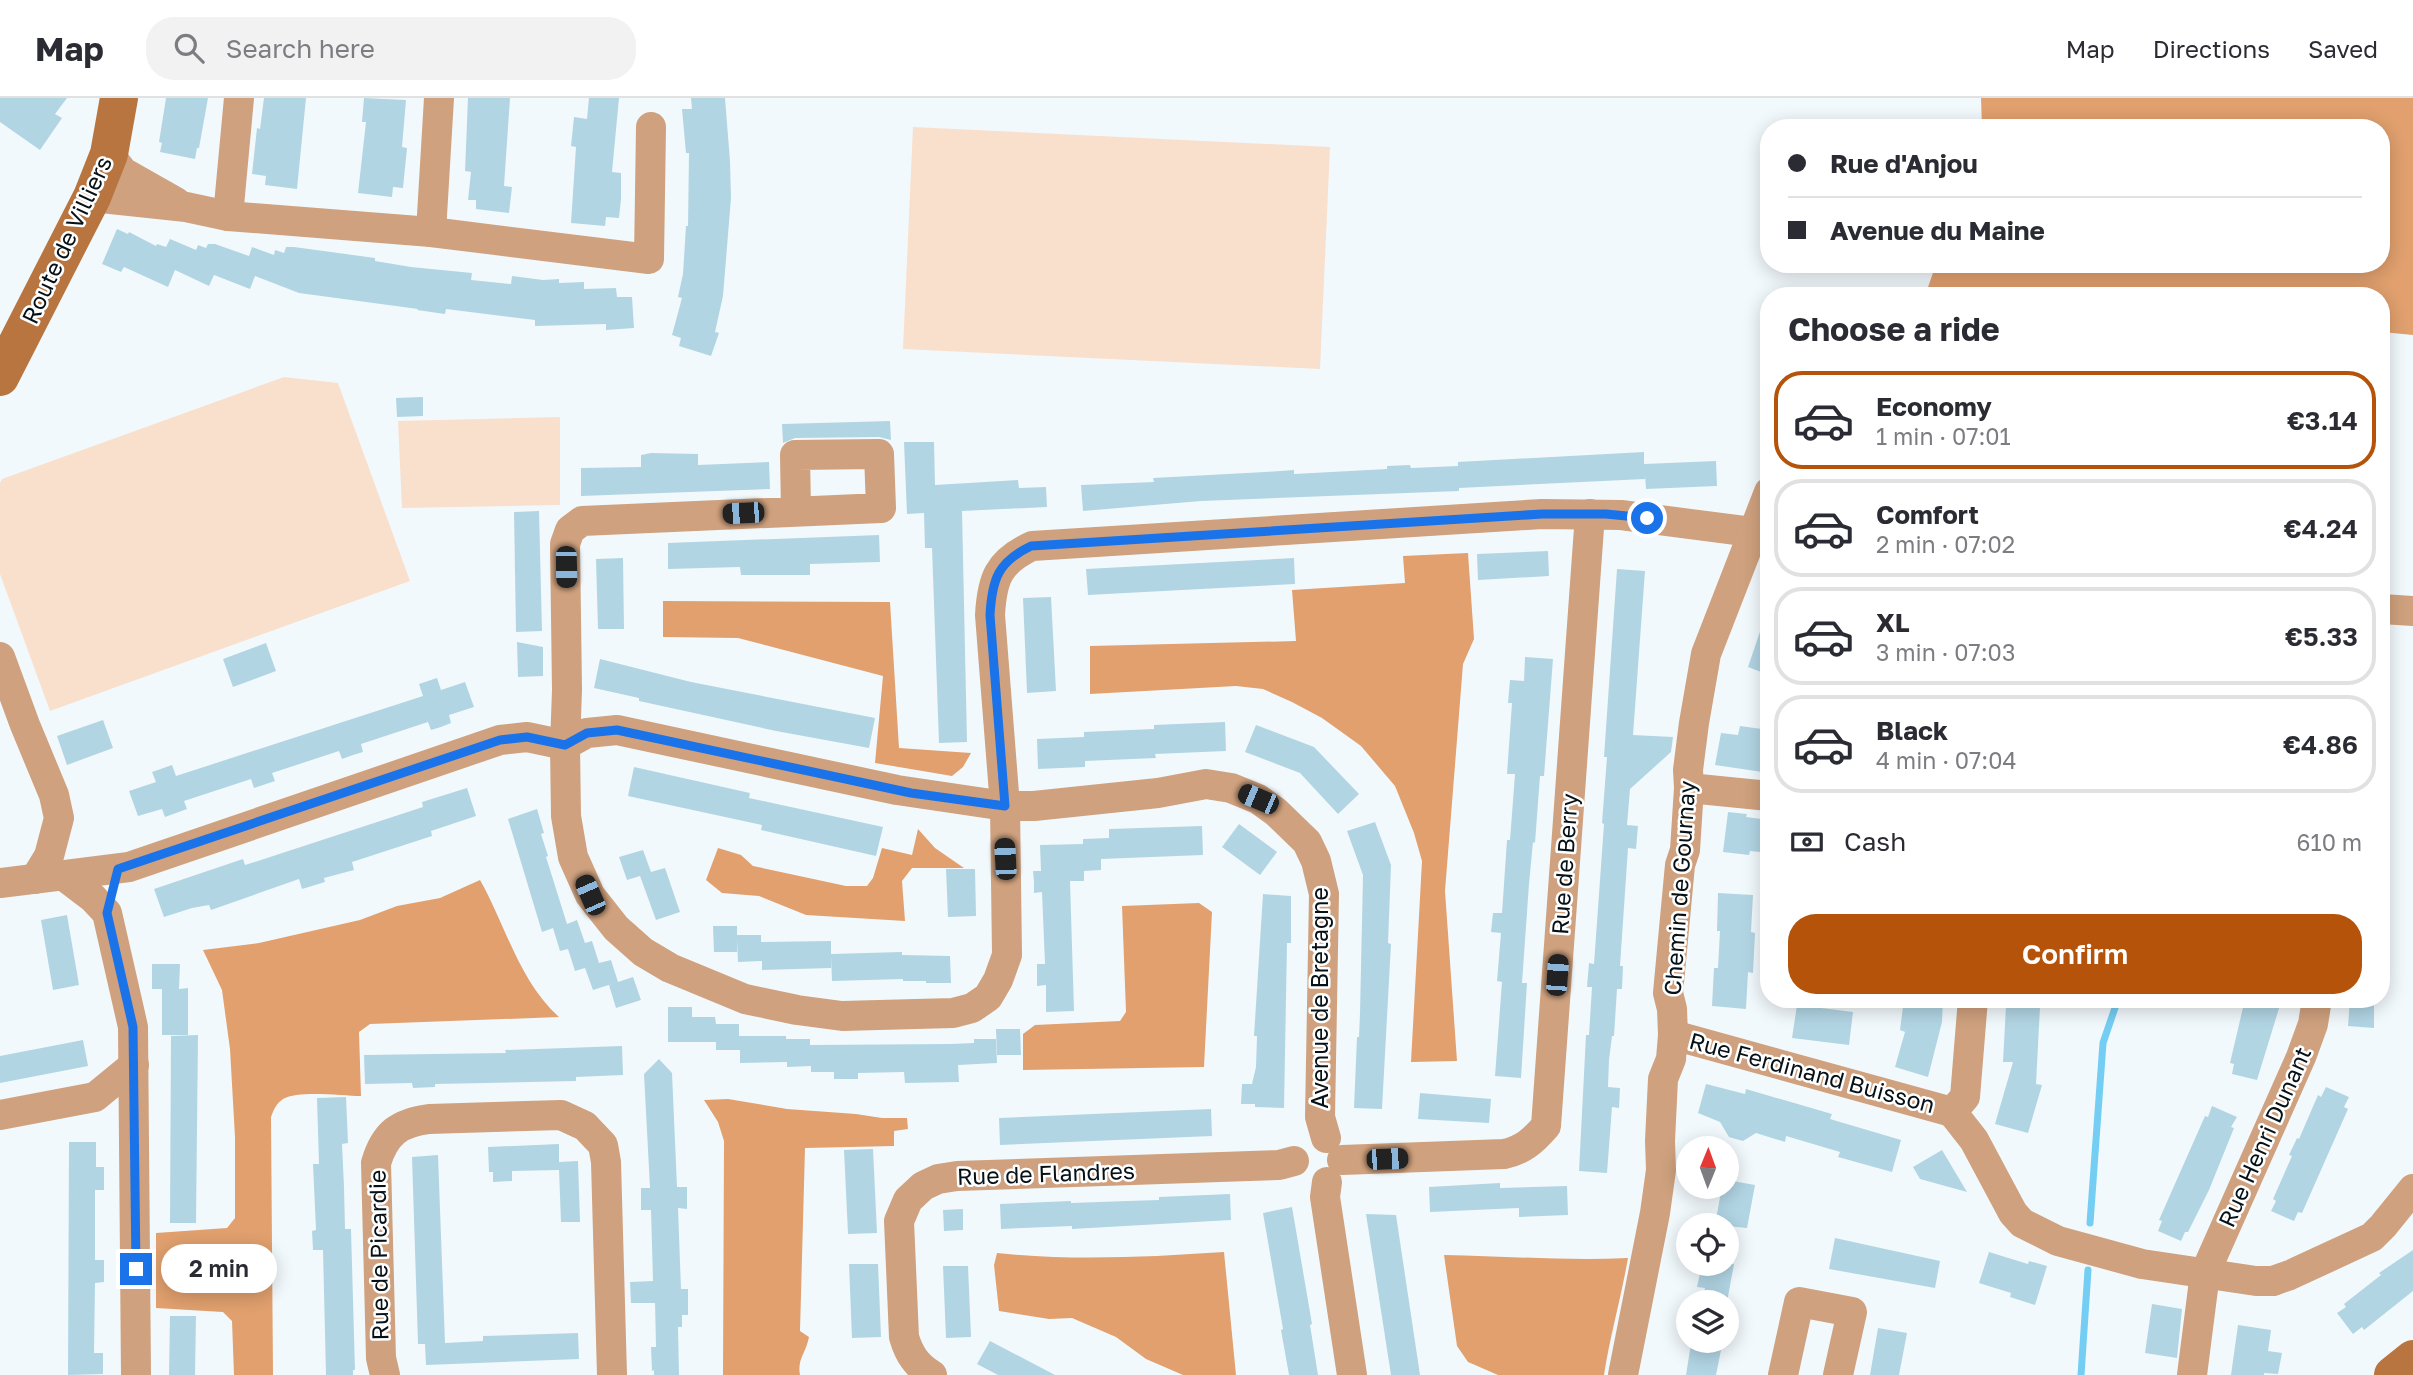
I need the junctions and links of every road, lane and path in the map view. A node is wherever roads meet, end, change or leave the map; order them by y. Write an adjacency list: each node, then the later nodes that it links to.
1 (119, 98): 5 (main road, Route de Villiers)
2 (239, 98): 8 (street)
3 (439, 98): 9 (street)
4 (651, 127): 9 (street)
5 (110, 154): 6 (main road, Route de Villiers); 7 (street)
6 (92, 198): 7 (street); 10 (main road, Route de Villiers)
7 (186, 207): 8 (street)
8 (228, 216): 9 (street)
9 (431, 232)
10 (0, 377)
11 (796, 511): 18 (street)
12 (1590, 514): 13 (street); 21 (street); 34 (street, Rue de Berry)
13 (1760, 535)
14 (1760, 537): 19 (street, Chemin de Gournay)
15 (2390, 610): 16 (street)
16 (2413, 611)
17 (0, 657): 23 (street)
18 (565, 745): 21 (street, Avenue de Bretagne); 21 (street); 22 (street)
19 (1689, 788): 20 (street); 28 (street, Chemin de Gournay)
20 (1760, 795)
21 (1005, 806): 34 (street, Avenue de Bretagne)
22 (118, 869): 23 (street); 25 (street)
23 (50, 878): 24 (street); 25 (street)
24 (0, 883)
25 (107, 913): 29 (street)
26 (1972, 1008): 31 (street)
27 (2315, 1008): 37 (street, Rue Henri Dunant)
28 (1673, 1035): 31 (street, Rue Ferdinand Buisson); 44 (street, Chemin de Gournay)
29 (134, 1065): 30 (street); 33 (street)
30 (95, 1097): 32 (street); 33 (street)
31 (1952, 1112): 37 (street)
32 (0, 1115)
33 (135, 1123): 39 (street)
34 (1332, 1160): 35 (street); 35 (street); 43 (street, Avenue de Bretagne)
35 (1294, 1161): 42 (street, Rue de Flandres)
36 (2413, 1189): 37 (street)
37 (2205, 1273): 47 (street, Rue Henri Dunant)
38 (2413, 1359): 48 (main road)
39 (136, 1375)
40 (386, 1375): 41 (street, Rue de Picardie)
41 (612, 1375)
42 (932, 1375)
43 (1352, 1375)
44 (1623, 1375)
45 (1783, 1375): 46 (street)
46 (1838, 1375)
47 (2192, 1375)
48 (2393, 1375)

